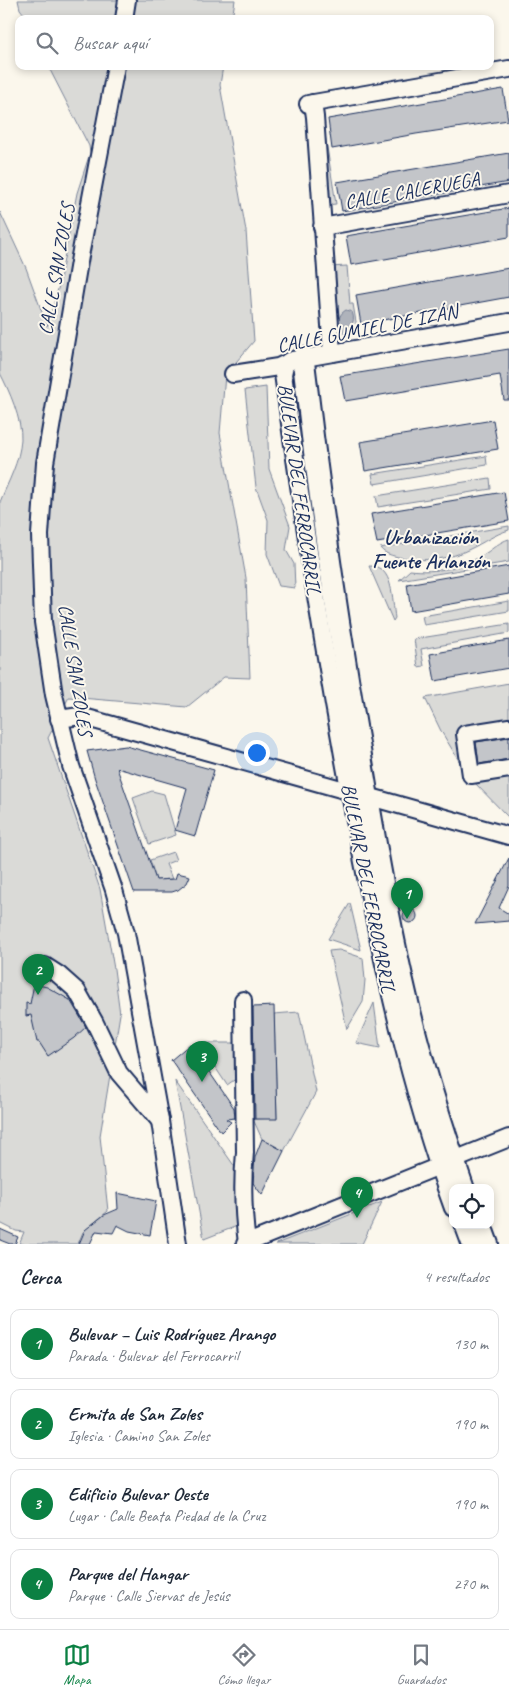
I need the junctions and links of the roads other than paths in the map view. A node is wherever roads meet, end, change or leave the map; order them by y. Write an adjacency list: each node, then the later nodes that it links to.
1 (127, 0): 2 (street)
2 (125, 15)
3 (509, 69): 6 (street)
4 (115, 70): 11 (street, CALLE SAN ZOLES)
5 (509, 194): 6 (street, CALLE CALERUEGA)
6 (322, 227): 8 (street)
7 (509, 322): 8 (street, CALLE GUMIEL DE IZÁN)
8 (332, 353): 9 (street, CALLE GUMIEL DE IZÁN)
9 (300, 359): 10 (street, CALLE GUMIEL DE IZÁN); 14 (main road, BULEVAR DEL FERROCARRIL)
10 (233, 374)
11 (59, 720): 14 (street); 18 (street, CALLE SAN ZOLES)
12 (509, 727): 13 (street)
13 (509, 769)
14 (361, 794): 15 (street); 20 (main road, BULEVAR DEL FERROCARRIL)
15 (509, 836)
16 (45, 966): 18 (street)
17 (243, 1000): 30 (street)
18 (160, 1121): 29 (street, CALLE SAN ZOLES)
19 (509, 1138): 20 (street)
20 (449, 1162): 21 (street, BULEVAR DEL FERROCARRIL); 22 (main road, BULEVAR DEL FERROCARRIL); 23 (main road, BULEVAR DEL FERROCARRIL); 24 (street, BULEVAR DEL FERROCARRIL); 30 (street)
21 (451, 1184)
22 (452, 1184)
23 (461, 1184)
24 (467, 1184)
25 (460, 1229): 31 (street)
26 (467, 1229): 32 (main road)
27 (477, 1229): 33 (main road)
28 (485, 1229): 34 (street)
29 (180, 1242)
30 (246, 1244)
31 (466, 1244)
32 (473, 1244)
33 (483, 1244)
34 (490, 1244)

